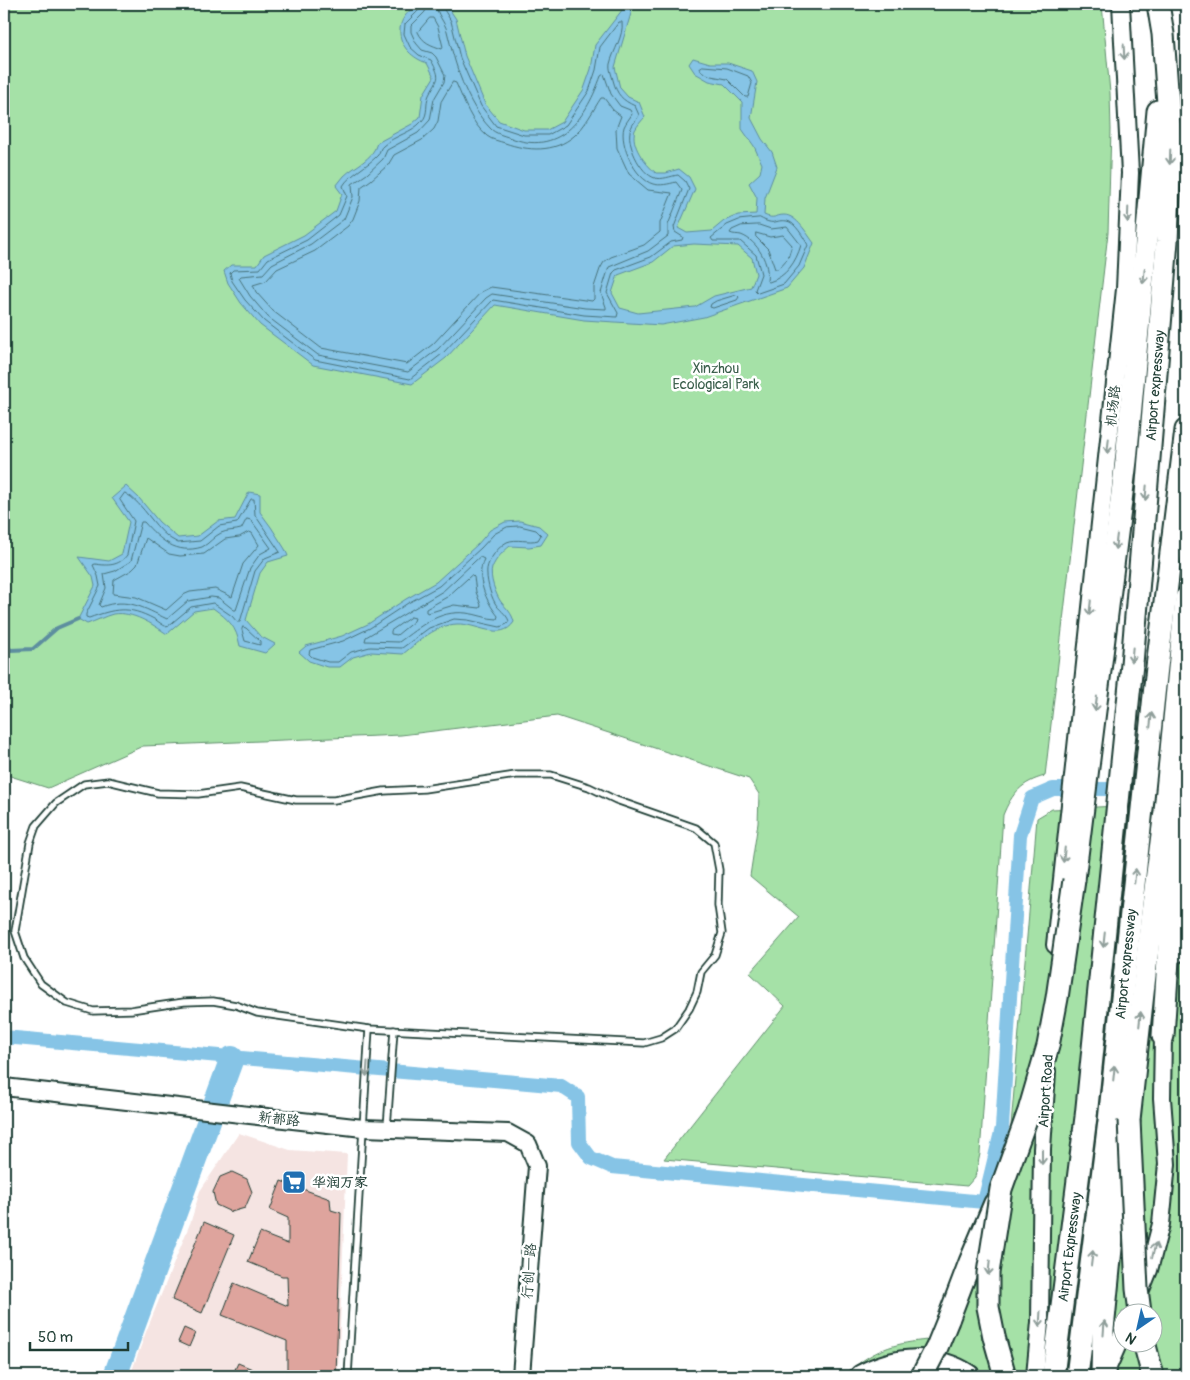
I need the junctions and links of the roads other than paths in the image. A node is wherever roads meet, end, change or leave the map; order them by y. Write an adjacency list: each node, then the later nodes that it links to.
1 (1121, 4): 6 (street, 机场路, one-way to 6)
2 (1158, 4): 3 (highway, Airport expressway)
3 (1163, 53): 6 (highway, one-way to 6); 15 (highway, Airport expressway, one-way to 15)
4 (1186, 430): 16 (highway, Airport expressway, one-way to 4)
5 (1186, 598): 7 (highway)
6 (1081, 768): 8 (highway)
7 (1180, 769): 9 (highway)
8 (1076, 806): 20 (highway, bridge); 31 (street, Airport Road, one-way to 31)
9 (1173, 813): 13 (highway); 16 (highway, one-way to 9)
10 (1186, 886): 13 (street)
11 (369, 1029): 12 (lane); 12 (lane); 17 (lane, one-way to 17)
12 (394, 1030): 18 (lane)
13 (1163, 1036): 21 (street, one-way to 13)
14 (4, 1087): 17 (street, 新都路)
15 (1086, 1117): 32 (highway, Airport Expressway)
16 (1119, 1120): 22 (highway, bridge); 33 (highway, Airport Expressway, one-way to 16); 34 (highway, one-way to 16, bridge)
17 (362, 1128): 18 (street, 新都路); 25 (lane)
18 (387, 1130): 19 (street, 新都路)
19 (537, 1166): 26 (street, 行创一路)
20 (1001, 1189): 28 (highway, bridge); 30 (highway, one-way to 30, bridge)
21 (1136, 1302)
22 (1139, 1302)
23 (1114, 1352): 34 (street)
24 (1147, 1352): 35 (highway)
25 (348, 1376)
26 (521, 1376)
27 (861, 1376): 29 (highway)
28 (922, 1376)
29 (969, 1376)
30 (1005, 1376)
31 (1035, 1376)
32 (1053, 1376)
33 (1077, 1376)
34 (1103, 1376)
35 (1153, 1376)

